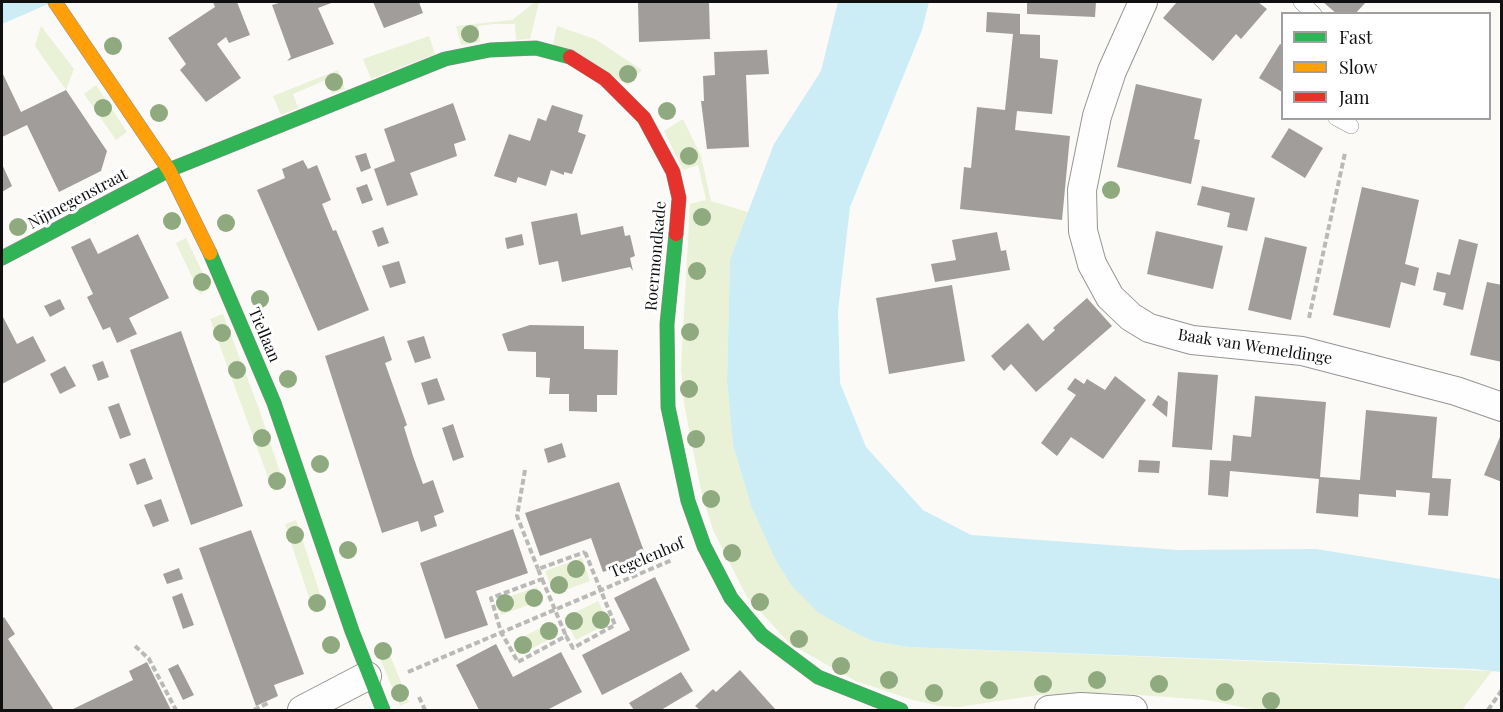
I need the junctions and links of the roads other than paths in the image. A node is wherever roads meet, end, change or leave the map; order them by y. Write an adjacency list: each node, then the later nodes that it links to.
1 (1143, 2): 7 (street, Baak van Wemeldinge)
2 (57, 4): 5 (street, Tiellaan)
3 (1340, 120): 4 (lane)
4 (1351, 126)
5 (169, 170): 6 (street, Nijmegenstraat); 8 (street, Tiellaan); 11 (street, Roermondkade)
6 (2, 258)
7 (1502, 407)
8 (368, 676): 9 (street); 10 (street, Tiellaan)
9 (302, 711)
10 (383, 711)
11 (901, 711)
12 (1049, 711): 13 (street)
13 (1133, 711)

